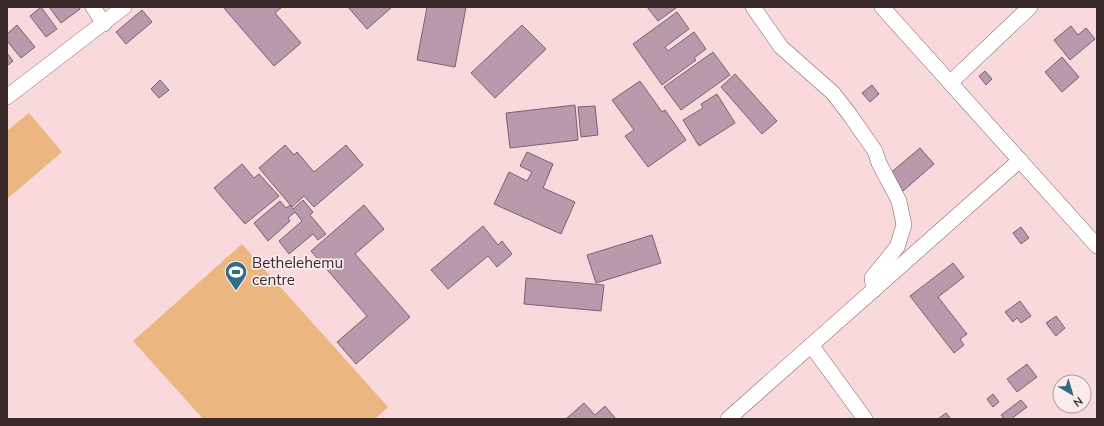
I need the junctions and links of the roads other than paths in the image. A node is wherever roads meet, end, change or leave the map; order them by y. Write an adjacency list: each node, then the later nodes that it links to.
1 (94, 7): 6 (street)
2 (124, 7): 6 (street)
3 (753, 7): 11 (street)
4 (882, 7): 7 (street)
5 (1030, 7): 7 (street)
6 (104, 24): 8 (street)
7 (951, 82): 9 (street)
8 (7, 97)
9 (1020, 160): 10 (street); 11 (street)
10 (1097, 246)
11 (874, 290): 12 (street)
12 (812, 345): 13 (street); 14 (street)
13 (728, 419)
14 (865, 419)

